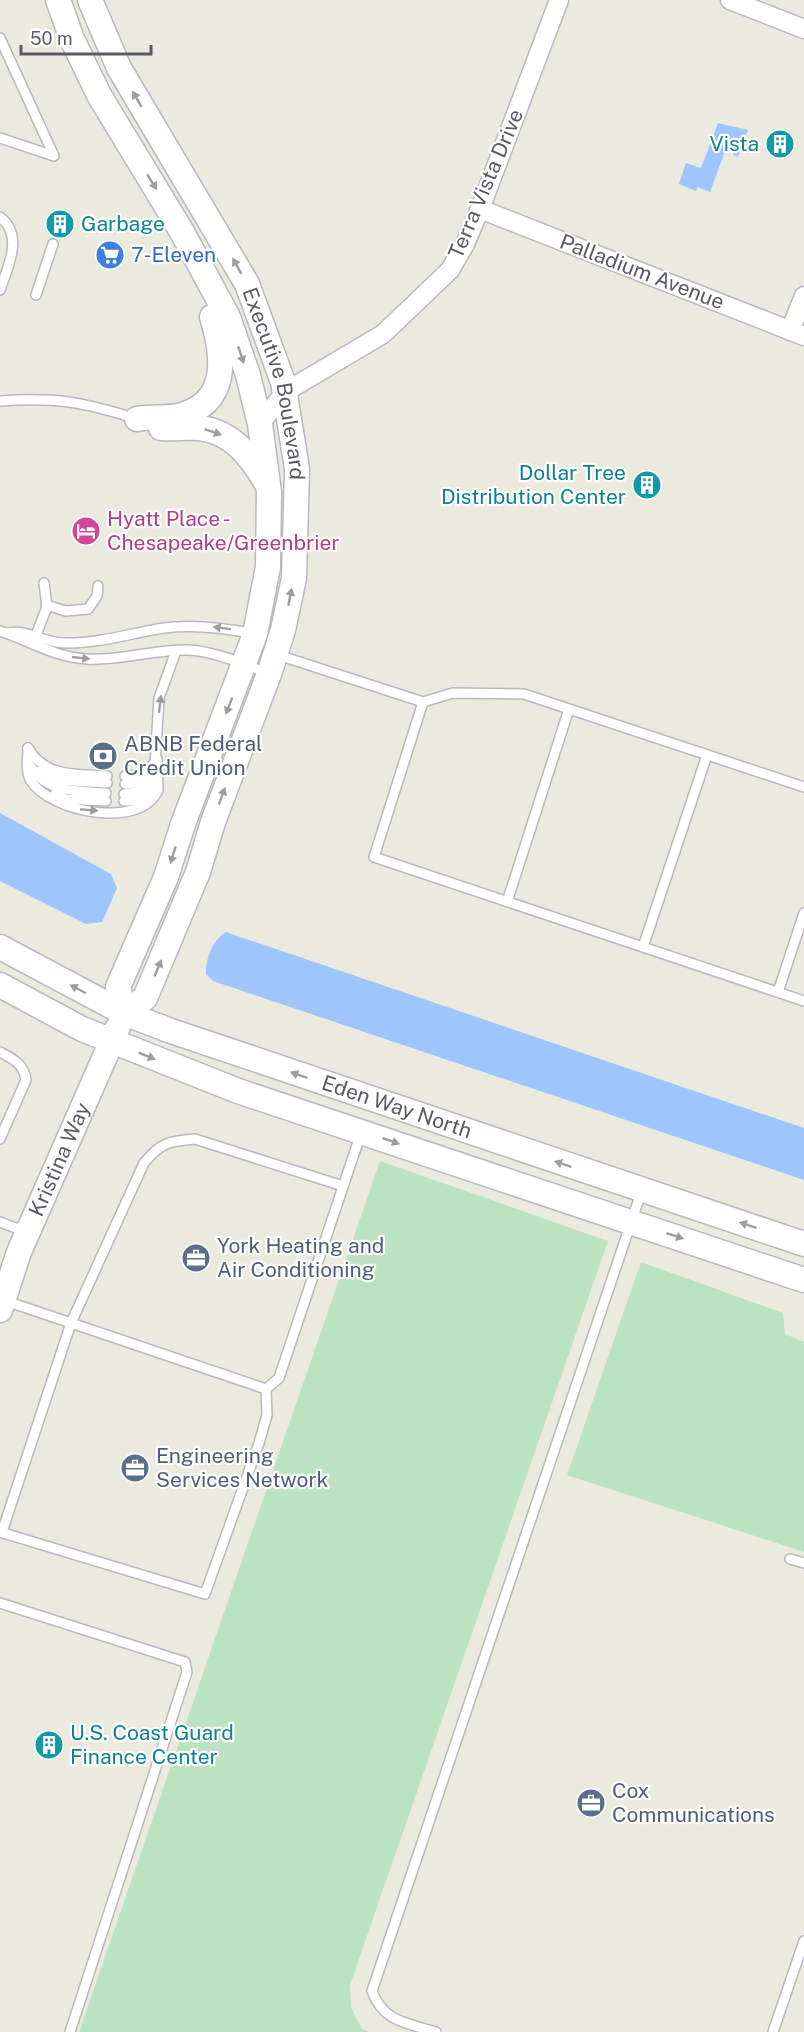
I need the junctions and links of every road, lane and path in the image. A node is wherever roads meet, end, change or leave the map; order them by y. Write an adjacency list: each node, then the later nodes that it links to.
1 (58, 0): 11 (street, Executive Boulevard, one-way to 11)
2 (90, 0): 16 (street, Executive Boulevard, one-way to 2)
3 (559, 0): 8 (street, Terra Vista Drive)
4 (730, 0): 5 (street)
5 (804, 29)
6 (0, 38): 7 (lane)
7 (0, 138)
8 (480, 208): 15 (street, Palladium Avenue); 16 (street, Terra Vista Drive)
9 (0, 217): 12 (lane)
10 (53, 244): 13 (lane)
11 (196, 257): 18 (street); 19 (street, Executive Boulevard, one-way to 19)
12 (0, 290)
13 (36, 295)
14 (804, 296): 15 (street)
15 (797, 333)
16 (285, 392): 19 (street, Terra Vista Drive); 26 (street, Executive Boulevard, one-way to 16)
17 (0, 401): 18 (lane)
18 (137, 419): 20 (street, one-way to 20)
19 (260, 424): 20 (street, Executive Boulevard)
20 (269, 488): 26 (street, Executive Boulevard)
21 (44, 583): 23 (lane)
22 (98, 586): 23 (lane)
23 (46, 605): 25 (lane)
24 (3, 632): 25 (lane); 28 (lane)
25 (36, 635): 26 (lane, one-way to 25); 28 (lane)
26 (269, 646): 29 (street, Executive Boulevard); 30 (lane); 43 (street, Executive Boulevard, one-way to 26)
27 (176, 651): 28 (lane, one-way to 27); 29 (lane); 34 (lane, one-way to 27)
28 (49, 652)
29 (244, 664): 43 (street, Executive Boulevard, one-way to 43)
30 (423, 702): 31 (lane); 36 (lane)
31 (569, 709): 32 (lane); 36 (lane)
32 (708, 755): 35 (lane); 39 (lane)
33 (28, 759): 33 (lane); 34 (lane, one-way to 34)
34 (156, 763): 34 (lane)
35 (804, 788)
36 (507, 902): 39 (lane)
37 (804, 913): 41 (lane)
38 (0, 947): 43 (street, Eden Way North, one-way to 38)
39 (643, 947): 41 (lane)
40 (0, 985): 44 (street, Eden Way North)
41 (778, 992): 42 (lane)
42 (804, 1001)
43 (124, 1012): 44 (street, Kristina Way); 49 (street, Eden Way North, one-way to 43)
44 (112, 1042): 46 (street, Eden Way North, one-way to 46); 52 (street, Kristina Way)
45 (0, 1052): 47 (lane)
46 (362, 1132): 48 (lane); 51 (street, Eden Way North, one-way to 51)
47 (0, 1139)
48 (344, 1186): 56 (lane); 57 (lane)
49 (642, 1190): 51 (lane); 53 (street, Eden Way North, one-way to 49)
50 (0, 1222): 52 (lane)
51 (632, 1222): 54 (street, Eden Way North, one-way to 54); 64 (lane)
52 (28, 1232): 55 (street, Kristina Way)
53 (804, 1244)
54 (804, 1280)
55 (3, 1295): 56 (lane)
56 (71, 1323): 57 (lane); 58 (lane)
57 (266, 1389): 58 (lane)
58 (1, 1532)
59 (790, 1559): 60 (lane)
60 (804, 1563)
61 (0, 1603): 63 (lane)
62 (804, 1941): 65 (lane)
63 (70, 2032)
64 (436, 2032)
65 (773, 2032)

